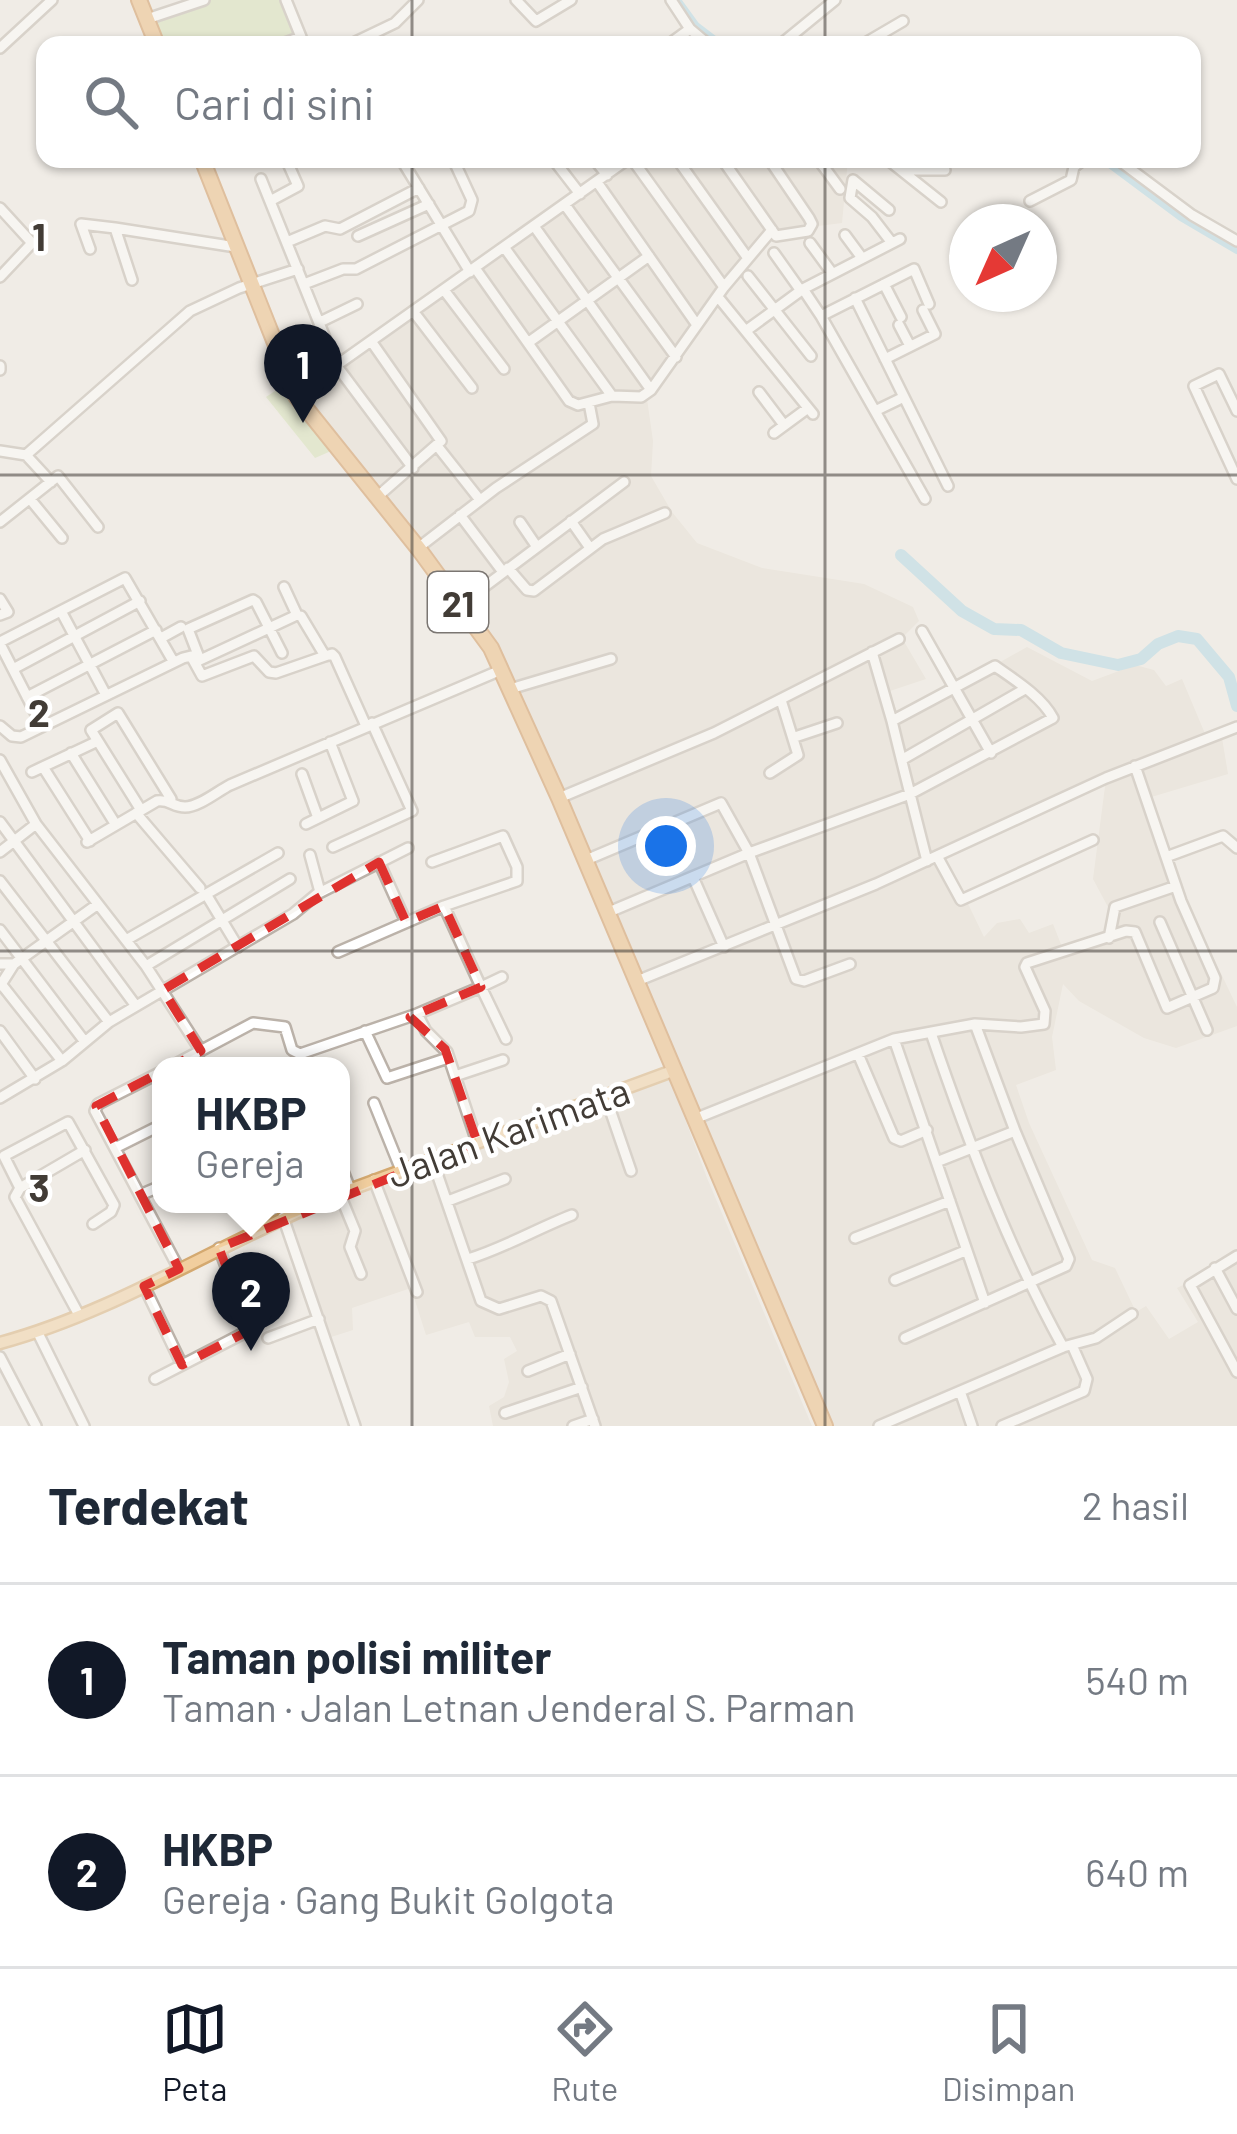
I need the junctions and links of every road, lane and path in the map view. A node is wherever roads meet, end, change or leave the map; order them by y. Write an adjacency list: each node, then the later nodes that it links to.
1 (52, 0): 22 (street)
2 (139, 0): 10 (highway)
3 (204, 0): 10 (street)
4 (286, 0): 15 (street)
5 (418, 0): 16 (street)
6 (516, 0): 9 (street)
7 (671, 0): 13 (street)
8 (835, 0): 12 (street)
9 (565, 2)
10 (147, 19): 14 (highway)
11 (903, 21): 21 (street)
12 (800, 28): 19 (street); 20 (street)
13 (690, 29): 17 (street); 18 (street)
14 (154, 36)
15 (301, 36)
16 (368, 36)
17 (680, 36)
18 (698, 36)
19 (791, 36)
20 (803, 36)
21 (877, 36)
22 (0, 48)
23 (205, 168): 64 (highway, 21)
24 (290, 168): 46 (street)
25 (407, 168): 43 (street)
26 (457, 168): 55 (street)
27 (560, 168): 45 (street)
28 (602, 168): 40 (street)
29 (618, 168): 40 (street)
30 (636, 168): 83 (street)
31 (683, 168): 69 (street)
32 (728, 168): 57 (street)
33 (775, 168): 57 (street)
34 (825, 168): 44 (street)
35 (898, 168): 38 (street)
36 (1074, 168): 47 (street)
37 (1129, 168): 61 (street)
38 (901, 170): 39 (street); 48 (street)
39 (945, 170)
40 (608, 175): 42 (street)
41 (261, 179): 46 (street)
42 (597, 182): 45 (street); 68 (street)
43 (419, 188): 49 (street); 62 (street)
44 (840, 189)
45 (580, 194): 50 (street)
46 (270, 201): 62 (street)
47 (1030, 201)
48 (941, 202)
49 (429, 204): 55 (street); 60 (street)
50 (566, 205): 54 (street); 76 (street)
51 (0, 208): 53 (street)
52 (889, 210): 70 (street)
53 (12, 221): 58 (street); 75 (street)
54 (535, 226): 65 (street); 85 (street)
55 (443, 227): 72 (street); 78 (street)
56 (115, 228): 64 (street); 66 (street); 77 (street)
57 (772, 230): 69 (street)
58 (0, 232)
59 (845, 235): 70 (street)
60 (358, 236)
61 (1237, 241)
62 (287, 242): 71 (street)
63 (811, 243): 73 (street)
64 (236, 247): 80 (highway, 21)
65 (504, 247): 72 (street); 90 (street)
66 (90, 249)
67 (774, 253): 82 (street)
68 (649, 256): 76 (street); 92 (street)
69 (747, 257): 83 (street)
70 (862, 258): 73 (street)
71 (298, 269): 78 (street); 80 (street)
72 (472, 270): 81 (street); 95 (street)
73 (832, 273): 82 (street)
74 (748, 276): 87 (street)
75 (0, 277)
76 (618, 278): 85 (street); 98 (street)
77 (132, 280)
78 (304, 284): 91 (street)
79 (884, 284): 84 (street); 96 (street); 96 (street)
80 (251, 285): 105 (highway, 21); 115 (street)
81 (444, 290): 88 (street); 101 (street)
82 (802, 290): 87 (street); 89 (street)
83 (721, 292): 92 (street); 93 (street)
84 (855, 298): 89 (street); 99 (street)
85 (590, 299): 90 (street); 103 (street)
86 (357, 304): 91 (street)
87 (774, 310): 93 (street); 97 (street)
88 (413, 311): 94 (street); 102 (street)
89 (821, 316): 109 (street)
90 (558, 320): 95 (street); 106 (street)
91 (320, 322): 100 (street)
92 (698, 325): 98 (street)
93 (747, 330): 111 (street)
94 (370, 341): 100 (street); 113 (street)
95 (529, 342): 108 (street)
96 (910, 346): 99 (street)
97 (811, 356)
98 (676, 357): 103 (street)
99 (885, 358): 107 (street)
100 (336, 365): 105 (street); 116 (street)
101 (504, 369)
102 (472, 388)
103 (651, 390): 106 (street)
104 (759, 392): 111 (street)
105 (296, 394): 121 (highway, 21)
106 (612, 396): 108 (street)
107 (904, 397): 109 (street); 120 (street)
108 (589, 403): 124 (street)
109 (875, 411): 123 (street)
110 (1237, 411): 117 (street)
111 (784, 425): 112 (street)
112 (774, 434)
113 (440, 444): 116 (street); 124 (street)
114 (0, 451): 115 (street)
115 (26, 455): 118 (street)
116 (413, 468): 121 (street)
117 (1237, 479)
118 (52, 482): 122 (street); 130 (street)
119 (624, 482): 127 (street)
120 (948, 486)
121 (377, 497): 133 (highway, 21)
122 (30, 499): 128 (street); 131 (street)
123 (926, 499)
124 (480, 500): 126 (street)
125 (665, 513): 134 (street)
126 (460, 515): 133 (street); 135 (street)
127 (571, 521): 132 (street); 134 (street)
128 (0, 522)
129 (520, 522): 132 (street)
130 (98, 527)
131 (62, 538)
132 (537, 547): 135 (street)
133 (418, 548): 139 (highway, 21)
134 (590, 548): 135 (street)
135 (506, 570): 139 (street)
136 (284, 587): 142 (street)
137 (0, 599): 141 (street)
138 (140, 601): 140 (street); 148 (street); 149 (street)
139 (460, 605): 159 (highway, 21)
140 (61, 611): 146 (street); 149 (street)
141 (0, 615)
142 (297, 615): 145 (street); 154 (street)
143 (13, 618): 146 (street)
144 (181, 627): 148 (street)
145 (269, 628): 145 (street); 153 (street)
146 (20, 629): 151 (street)
147 (922, 632): 160 (street)
148 (159, 634): 156 (street); 157 (street)
149 (76, 635): 157 (street); 158 (street)
150 (899, 639): 152 (street)
151 (0, 643): 158 (street)
152 (872, 652): 165 (street); 167 (street)
153 (282, 653)
154 (325, 656): 156 (street); 169 (street)
155 (611, 658): 161 (street)
156 (173, 661): 163 (street)
157 (90, 662): 163 (street); 164 (street)
158 (13, 669): 164 (street)
159 (501, 670): 161 (highway, 21); 169 (street)
160 (953, 686): 162 (street); 166 (street); 167 (street)
161 (510, 688): 185 (highway, 21)
162 (1025, 688): 166 (street); 177 (street)
163 (106, 695): 171 (street)
164 (27, 697): 171 (street)
165 (781, 700): 174 (street); 185 (street)
166 (972, 719): 177 (street); 179 (street)
167 (892, 721): 179 (street)
168 (837, 723): 174 (street)
169 (369, 724): 176 (street); 195 (street)
170 (0, 726): 173 (street)
171 (42, 726): 173 (street)
172 (1237, 727): 181 (street)
173 (14, 737): 180 (street)
174 (795, 737): 182 (street)
175 (98, 741): 178 (street); 186 (street); 187 (street)
176 (330, 742): 186 (street); 188 (street)
177 (991, 753): 184 (street)
178 (70, 754): 192 (street); 192 (street)
179 (903, 759): 184 (street)
180 (1, 760): 190 (street)
181 (1135, 766): 202 (street); 203 (street)
182 (770, 773)
183 (302, 774): 188 (street)
184 (910, 794): 200 (street); 203 (street)
185 (560, 798): 204 (highway, 21)
186 (174, 804): 187 (street)
187 (138, 812): 192 (street); 211 (street)
188 (318, 818): 191 (street)
189 (0, 822): 194 (street)
190 (36, 824): 194 (street); 213 (street)
191 (306, 824)
192 (116, 825)
193 (1094, 840): 203 (street)
194 (11, 843): 198 (street); 217 (street)
195 (333, 847)
196 (408, 848): 205 (street)
197 (1237, 848): 202 (street)
198 (0, 852)
199 (278, 853): 211 (street)
200 (749, 853): 204 (street); 207 (street); 220 (street)
201 (310, 855): 212 (street)
202 (1166, 857): 210 (street)
203 (932, 858): 220 (street)
204 (586, 860): 215 (highway, 21)
205 (379, 862): 212 (street); 218 (street)
206 (433, 862): 214 (street)
207 (693, 877): 215 (street); 226 (street)
208 (290, 879): 216 (street)
209 (0, 881): 224 (street)
210 (1176, 886): 222 (street); 237 (street)
211 (203, 891): 216 (street); 223 (street)
212 (318, 893): 225 (street)
213 (98, 904): 217 (street); 223 (street)
214 (444, 906): 218 (street); 235 (street)
215 (609, 913): 233 (highway, 21)
216 (222, 919): 225 (street); 231 (street)
217 (72, 922): 224 (street); 238 (street)
218 (406, 922): 227 (street)
219 (1160, 922): 237 (street)
220 (777, 925): 226 (street); 230 (street)
221 (0, 931): 228 (street)
222 (1109, 938): 237 (street); 241 (street)
223 (126, 940): 231 (street)
224 (46, 941): 228 (street); 240 (street)
225 (238, 947): 236 (street)
226 (724, 947): 233 (street)
227 (338, 952)
228 (18, 961): 229 (street); 234 (street); 248 (street)
229 (0, 964)
230 (850, 964)
231 (146, 965): 236 (street)
232 (502, 977): 235 (street)
233 (637, 981): 257 (highway, 21)
234 (1, 985): 255 (street)
235 (481, 987): 239 (street); 246 (street)
236 (163, 990): 238 (street); 249 (street)
237 (1191, 998): 242 (street)
238 (136, 1006): 240 (street)
239 (417, 1014): 244 (street); 254 (street)
240 (109, 1022): 248 (street)
241 (975, 1024): 245 (street); 268 (street)
242 (1207, 1030)
243 (0, 1031): 260 (street)
244 (365, 1031): 253 (street); 254 (street)
245 (931, 1033): 247 (street); 271 (street)
246 (506, 1039)
247 (894, 1040): 250 (street); 267 (street)
248 (85, 1042): 255 (street)
249 (201, 1051): 251 (street); 252 (street)
250 (858, 1054): 265 (street); 267 (street)
251 (189, 1057)
252 (292, 1057)
253 (296, 1057)
254 (448, 1058): 258 (street)
255 (62, 1060): 260 (street)
256 (502, 1060): 258 (street)
257 (675, 1070): 262 (main road, Jalan Karimata); 265 (highway, 21)
258 (455, 1076): 269 (street)
259 (152, 1077): 270 (street)
260 (35, 1079): 263 (street)
261 (0, 1084): 263 (street)
262 (605, 1095): 269 (main road, Jalan Karimata); 276 (street)
263 (4, 1096)
264 (374, 1103): 275 (street)
265 (697, 1118): 327 (highway, 21)
266 (152, 1130): 270 (street)
267 (927, 1130): 274 (street)
268 (1016, 1131): 271 (street); 299 (street)
269 (477, 1142): 273 (main road, Jalan Karimata)
270 (115, 1148): 282 (street)
271 (970, 1149): 274 (street); 299 (street)
272 (85, 1150): 281 (street); 281 (street); 289 (street)
273 (432, 1159): 275 (main road, Jalan Karimata); 283 (street)
274 (939, 1161): 284 (street)
275 (401, 1170): 278 (main road, Jalan Karimata)
276 (631, 1171)
277 (506, 1179): 283 (street)
278 (374, 1180): 280 (main road, Jalan Karimata); 301 (street)
279 (152, 1190): 282 (street)
280 (350, 1190)
281 (18, 1192): 305 (street)
282 (140, 1195): 296 (street)
283 (448, 1202): 294 (street)
284 (950, 1202): 290 (street); 292 (street)
285 (293, 1213): 288 (main road)
286 (350, 1213): 297 (street)
287 (572, 1215): 294 (street)
288 (283, 1217): 291 (main road); 306 (street)
289 (93, 1224)
290 (855, 1238)
291 (219, 1248): 296 (main road); 314 (street)
292 (965, 1251): 298 (street); 302 (street)
293 (1237, 1256): 295 (street)
294 (467, 1259): 312 (street)
295 (1215, 1268): 303 (street); 316 (street)
296 (179, 1269): 300 (main road)
297 (362, 1274)
298 (895, 1280)
299 (1028, 1284): 302 (street); 311 (street)
300 (144, 1286): 305 (main road); 314 (street)
301 (417, 1292)
302 (986, 1303): 309 (street)
303 (1237, 1309)
304 (1132, 1314): 311 (street)
305 (79, 1315): 307 (main road)
306 (319, 1319): 308 (street); 325 (street)
307 (38, 1333): 310 (main road); 324 (street)
308 (268, 1338)
309 (905, 1339)
310 (0, 1342)
311 (1068, 1346): 319 (street); 321 (street)
312 (570, 1354): 315 (street); 318 (street)
313 (0, 1357): 323 (street)
314 (182, 1365): 317 (street)
315 (528, 1370)
316 (1237, 1372)
317 (155, 1378)
318 (582, 1387): 320 (street); 322 (street)
319 (961, 1394): 328 (street); 329 (street)
320 (505, 1412)
321 (1034, 1412): 330 (street); 331 (street)
322 (594, 1423): 326 (street)
323 (36, 1426)
324 (84, 1426)
325 (355, 1426)
326 (573, 1426)
327 (825, 1426)
328 (879, 1426)
329 (973, 1426)
330 (1002, 1426)
331 (1040, 1426)

